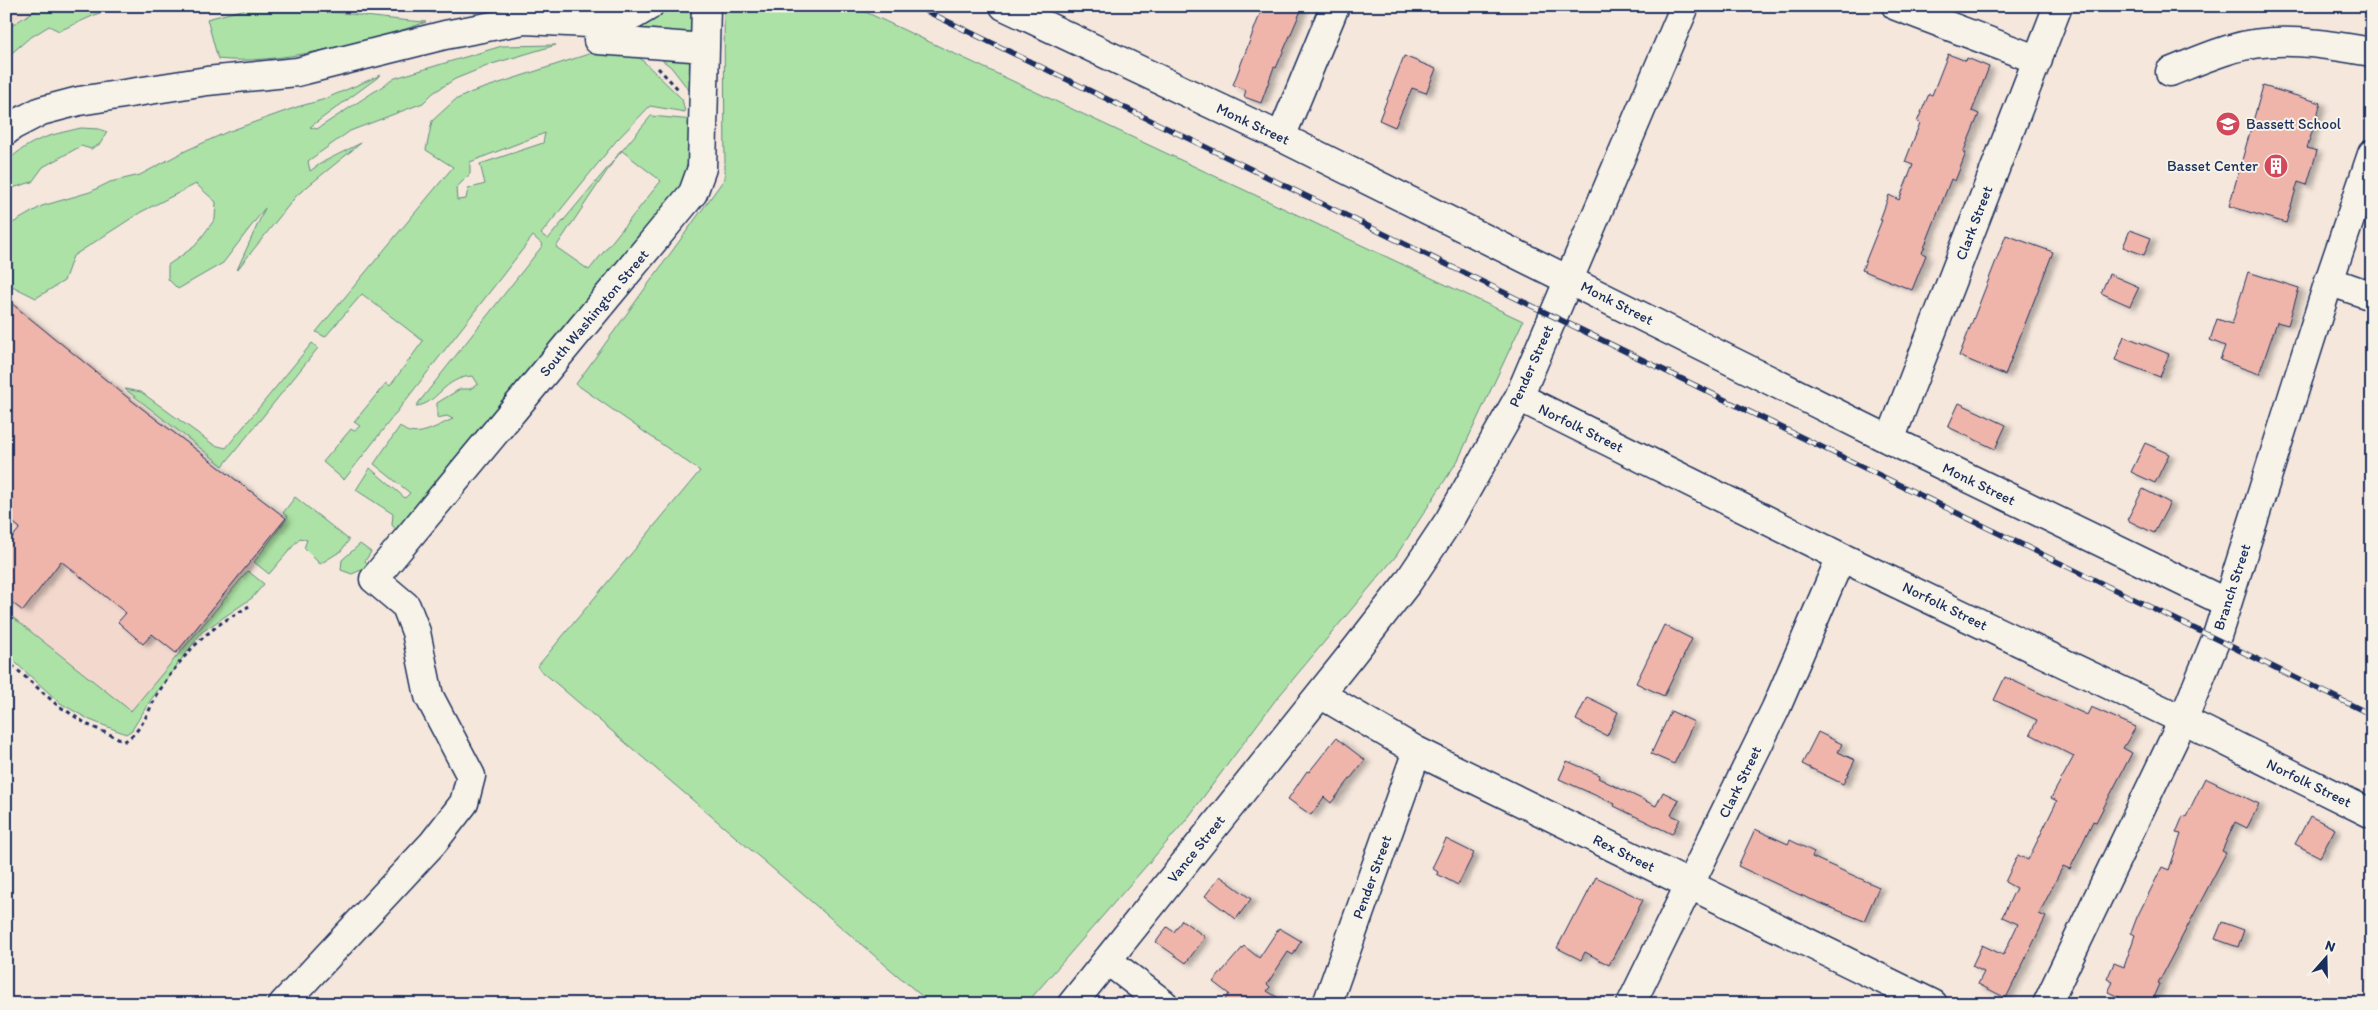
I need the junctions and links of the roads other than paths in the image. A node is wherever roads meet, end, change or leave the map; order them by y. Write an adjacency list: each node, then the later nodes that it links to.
1 (649, 6): 13 (street)
2 (706, 6): 9 (street, South Washington Street)
3 (1004, 6): 14 (street, Monk Street)
4 (1335, 6): 14 (street)
5 (1685, 6): 16 (street, Pender Street)
6 (1896, 6): 11 (street)
7 (2058, 6): 11 (street, Clark Street)
8 (598, 40): 9 (street)
9 (705, 48): 29 (street, South Washington Street)
10 (2372, 52): 12 (street)
11 (2038, 60): 20 (street, Clark Street)
12 (2170, 72)
13 (6, 131)
14 (1282, 137): 16 (street, Monk Street)
15 (2372, 154): 17 (street, Branch Street)
16 (1569, 279): 19 (street, Pender Street); 20 (street, Monk Street)
17 (2329, 281): 18 (street); 22 (street, Branch Street)
18 (2372, 296)
19 (1519, 397): 21 (street, Norfolk Street); 23 (street, Pender Street)
20 (1890, 440): 22 (street, Monk Street)
21 (1841, 557): 24 (street, Norfolk Street); 27 (street, Clark Street)
22 (2227, 603): 24 (street, Branch Street)
23 (1320, 694): 25 (street, Rex Street); 28 (street, Vance Street)
24 (2183, 720): 26 (street, Norfolk Street); 35 (street, Branch Street)
25 (1417, 751): 27 (street, Rex Street); 32 (street, Pender Street)
26 (2372, 814)
27 (1690, 886): 33 (street, Clark Street); 34 (street, Rex Street)
28 (1107, 960): 30 (street, Vance Street); 31 (street)
29 (283, 1004)
30 (1072, 1004)
31 (1164, 1004)
32 (1327, 1004)
33 (1632, 1004)
34 (1933, 1004)
35 (2048, 1004)

